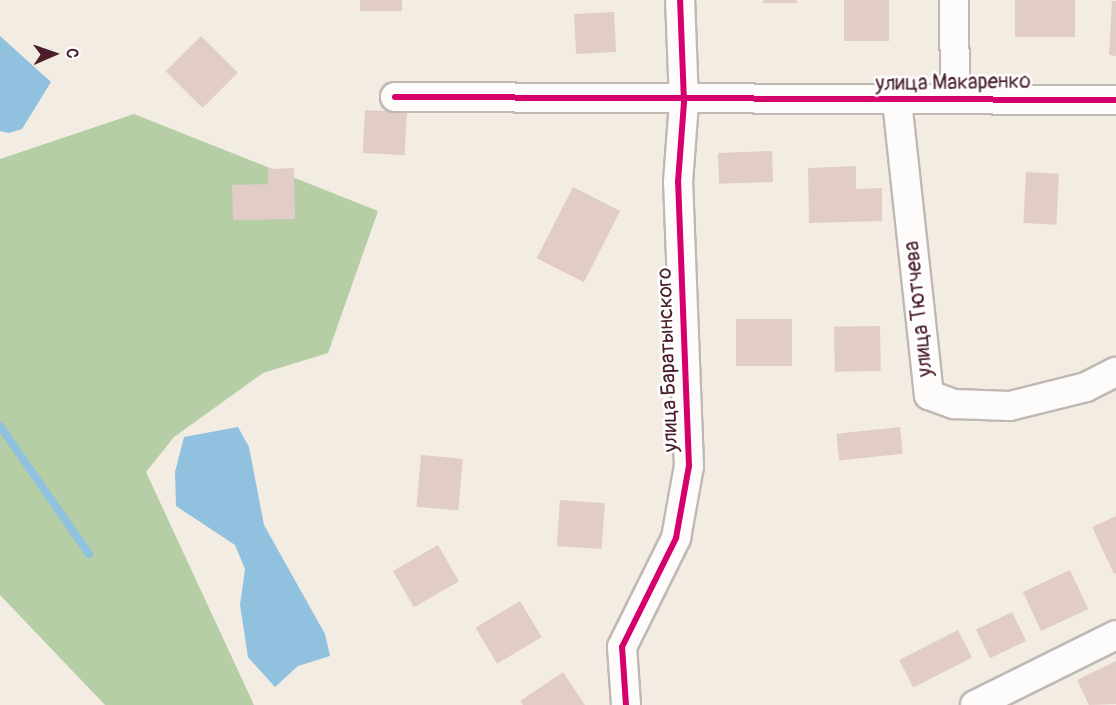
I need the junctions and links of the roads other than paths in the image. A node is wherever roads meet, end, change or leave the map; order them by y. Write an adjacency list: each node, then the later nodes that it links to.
1 (680, 0): 7 (street, улица Баратынского)
2 (954, 0): 4 (street)
3 (395, 97): 7 (street, улица Макаренко)
4 (955, 97): 5 (street, улица Макаренко); 6 (street, улица Макаренко)
5 (897, 100): 7 (street, улица Макаренко); 8 (street, улица Тютчева)
6 (1116, 100)
7 (684, 102): 10 (street, улица Баратынского)
8 (1116, 372)
9 (1116, 635): 11 (street)
10 (626, 705)
11 (975, 705)

